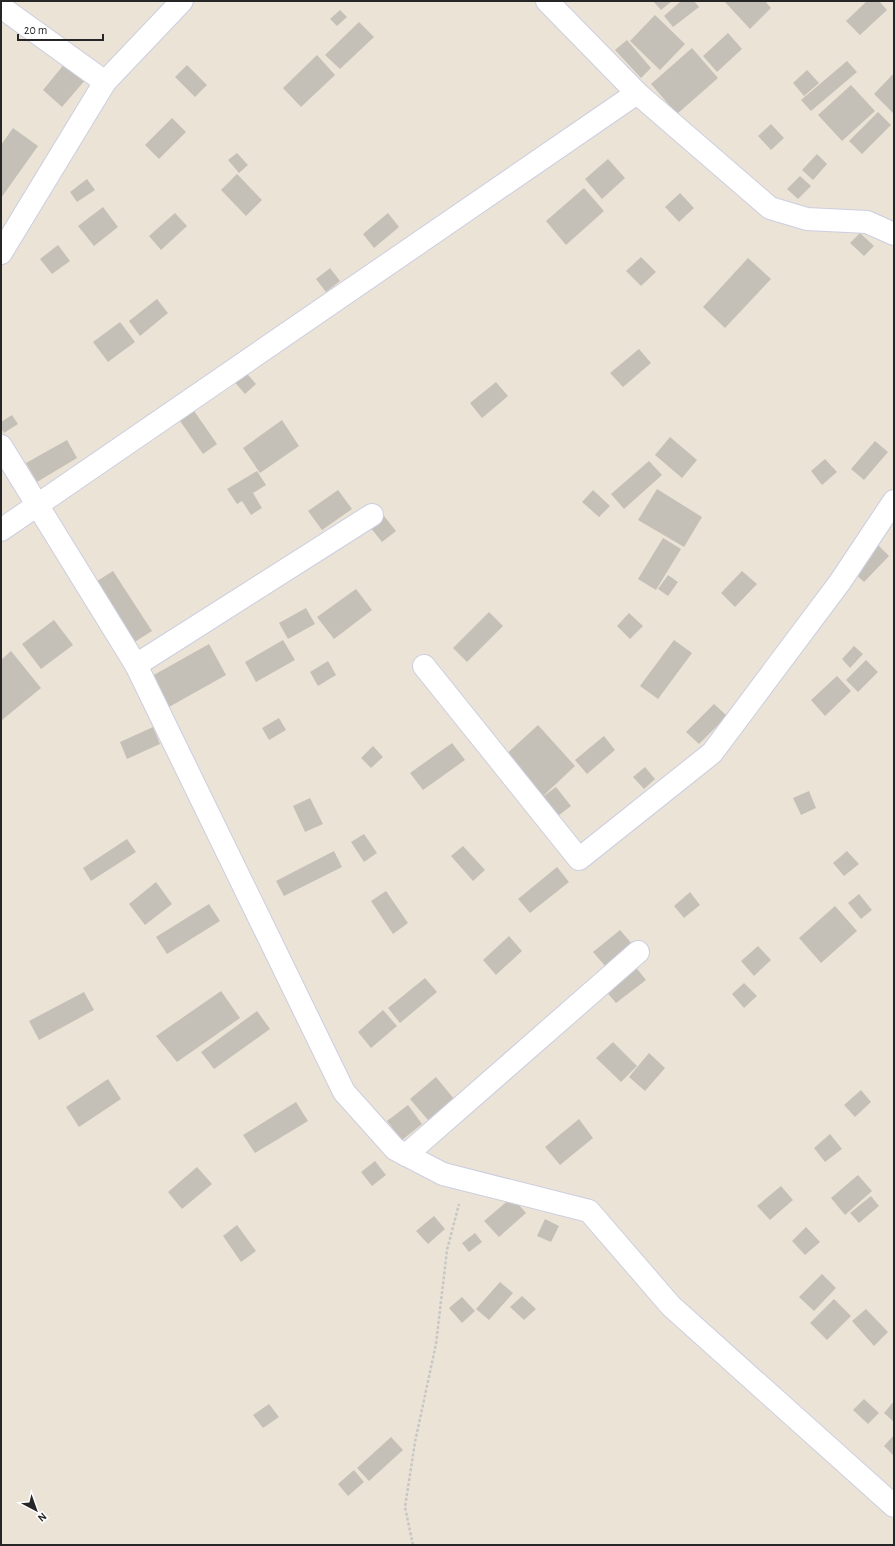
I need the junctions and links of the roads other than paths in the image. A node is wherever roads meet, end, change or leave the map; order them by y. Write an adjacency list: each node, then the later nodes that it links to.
1 (182, 1): 4 (street)
2 (547, 1): 5 (street)
3 (1, 8): 4 (street)
4 (105, 82): 7 (street)
5 (637, 93): 6 (street); 10 (street)
6 (894, 234)
7 (1, 253)
8 (1, 446): 10 (street)
9 (894, 501): 14 (street)
10 (37, 505): 12 (street); 13 (street)
11 (372, 515): 13 (street)
12 (1, 530)
13 (136, 665): 16 (street)
14 (424, 666)
15 (638, 952): 16 (street)
16 (406, 1155): 17 (street)
17 (894, 1506)

